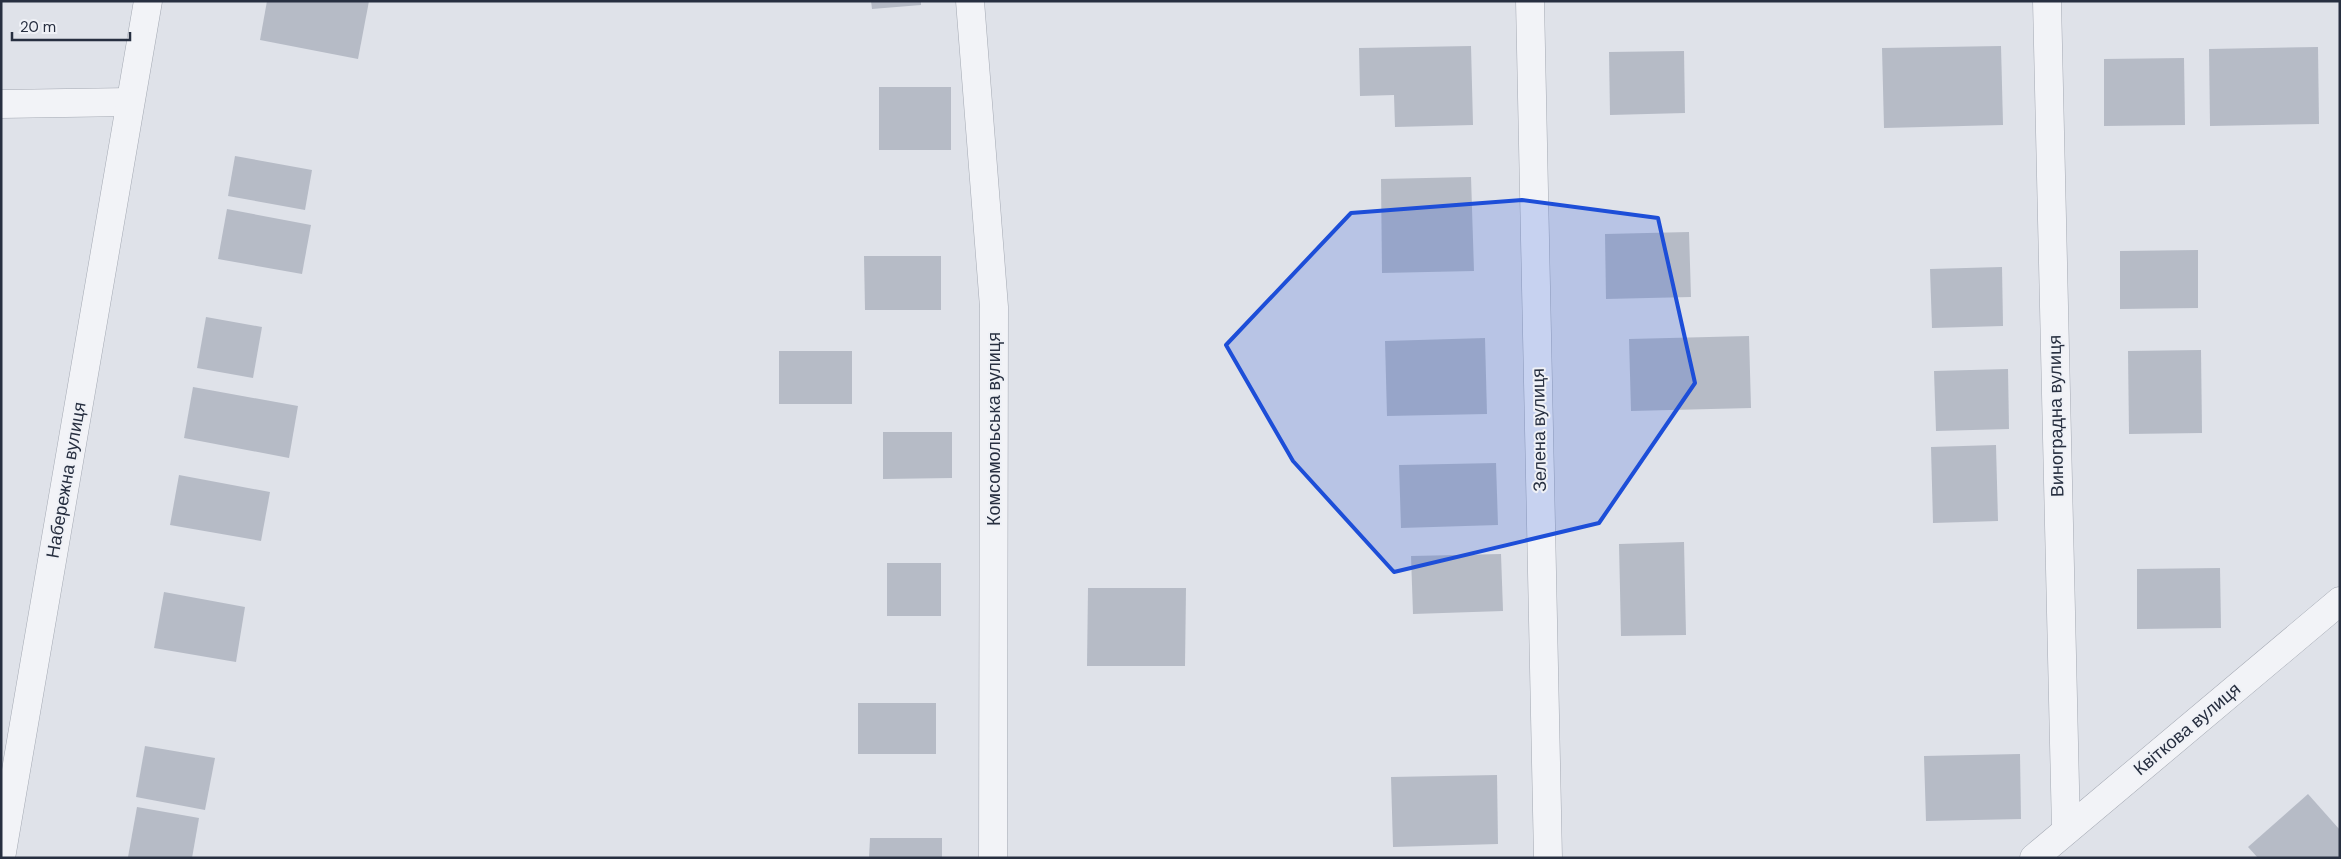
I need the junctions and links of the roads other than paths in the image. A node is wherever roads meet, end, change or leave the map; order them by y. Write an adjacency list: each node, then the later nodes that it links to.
1 (148, 1): 5 (street, Набережна вулиця)
2 (970, 1): 10 (street, Комсомольська вулиця)
3 (1530, 1): 11 (street, Зелена вулиця)
4 (2047, 1): 8 (street, Виноградна вулиця)
5 (130, 102): 6 (street); 9 (street, Набережна вулиця)
6 (1, 104)
7 (2340, 602): 8 (street, Квіткова вулиця)
8 (2066, 830): 12 (street, Квіткова вулиця)
9 (1, 858)
10 (993, 858)
11 (1548, 858)
12 (2034, 858)

